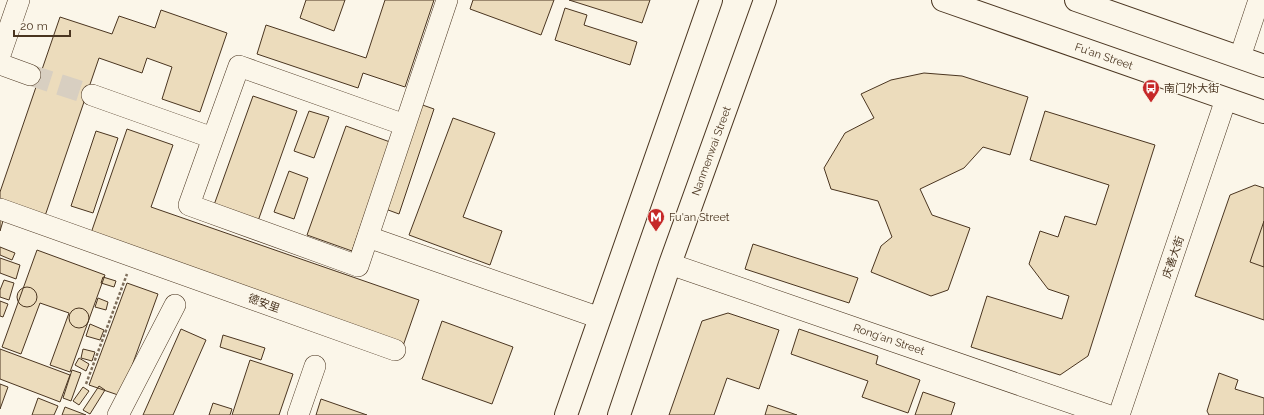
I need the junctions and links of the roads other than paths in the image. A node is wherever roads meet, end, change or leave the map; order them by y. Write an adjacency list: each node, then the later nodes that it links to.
1 (19, 0): 8 (street)
2 (447, 0): 16 (street)
3 (711, 0): 22 (main road)
4 (765, 0): 20 (main road, Nanmenwai Street)
5 (943, 0): 14 (main road, Fu'an Street)
6 (1076, 0): 9 (main road)
7 (1259, 0): 9 (street)
8 (0, 55)
9 (1240, 57): 11 (main road)
10 (0, 64): 12 (street)
11 (1264, 66)
12 (30, 75)
13 (92, 95): 17 (street)
14 (1226, 99): 15 (main road, Fu'an Street); 30 (street, 庆善大街)
15 (1264, 112)
16 (406, 125): 17 (street); 19 (street)
17 (213, 138): 19 (street)
18 (0, 209): 23 (street, 德安里)
19 (368, 237): 22 (street)
20 (670, 264): 28 (main road, Nanmenwai Street); 29 (street, Rong'an Street)
21 (174, 305): 25 (street)
22 (600, 318): 27 (main road)
23 (395, 350)
24 (315, 366): 26 (street)
25 (118, 415)
26 (298, 415)
27 (566, 415)
28 (618, 415)
29 (1108, 415)
30 (1119, 415)

